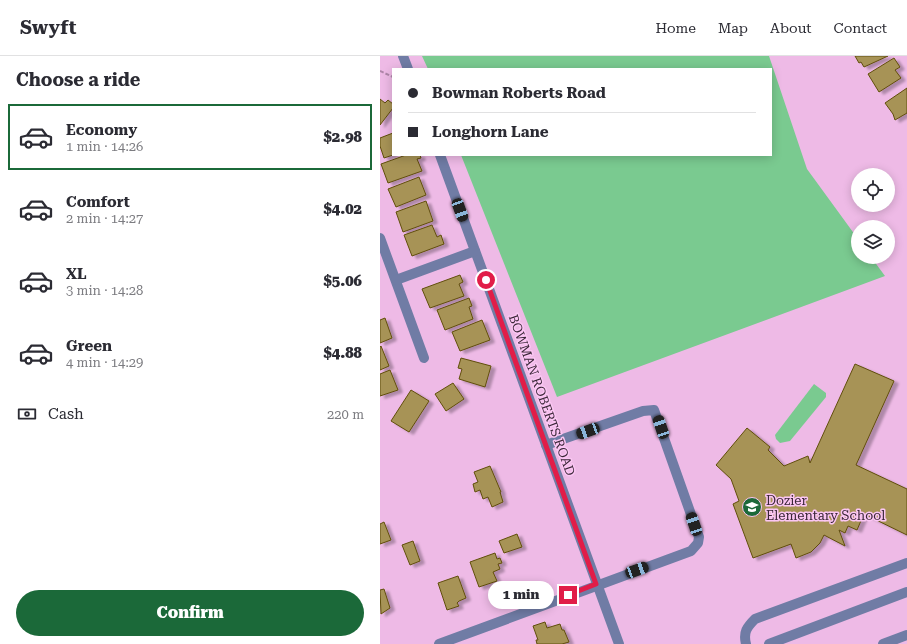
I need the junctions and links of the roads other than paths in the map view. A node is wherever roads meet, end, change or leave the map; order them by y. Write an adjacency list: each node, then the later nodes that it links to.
1 (403, 56): 2 (street)
2 (408, 68)
3 (440, 156): 5 (street, BOWMAN ROBERTS ROAD)
4 (380, 238): 6 (street)
5 (475, 251): 6 (street); 8 (street, BOWMAN ROBERTS ROAD)
6 (396, 280): 7 (street)
7 (424, 358)
8 (546, 445): 10 (street, BOWMAN ROBERTS ROAD); 10 (street)
9 (907, 563): 15 (street)
10 (596, 584): 13 (street); 14 (street, BOWMAN ROBERTS ROAD)
11 (907, 592): 16 (street)
12 (907, 635): 17 (street)
13 (439, 644)
14 (619, 644)
15 (746, 644)
16 (769, 644)
17 (883, 644)

